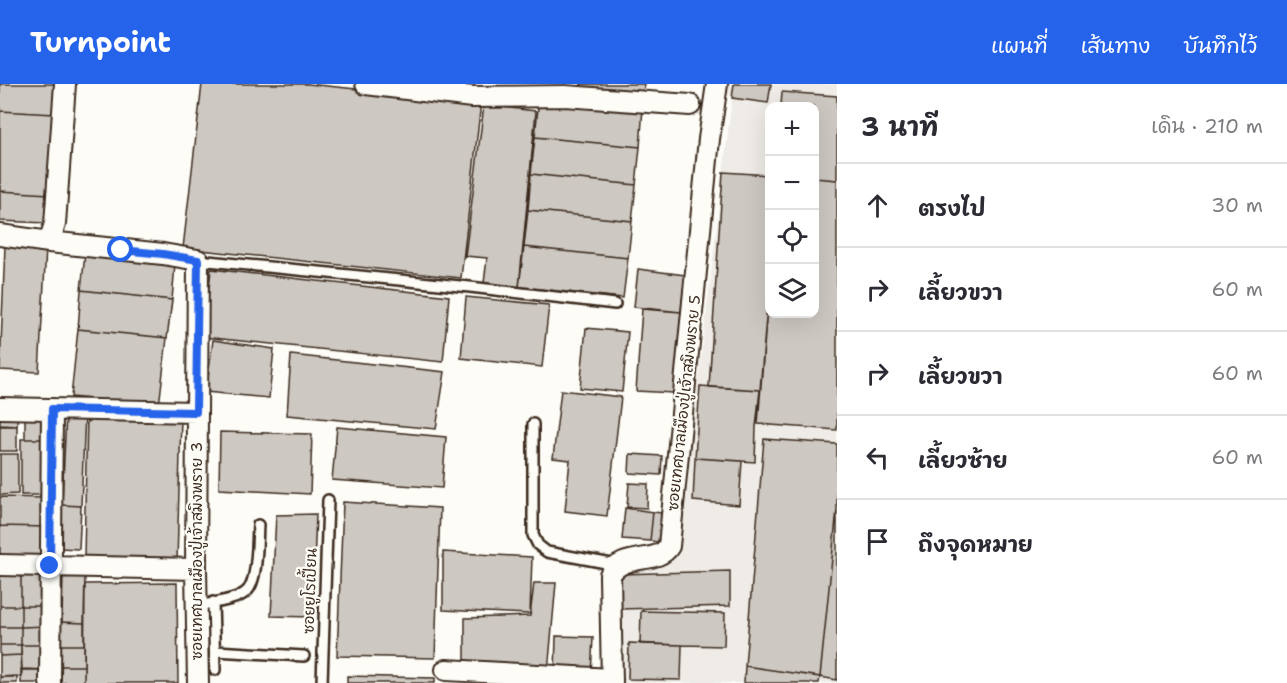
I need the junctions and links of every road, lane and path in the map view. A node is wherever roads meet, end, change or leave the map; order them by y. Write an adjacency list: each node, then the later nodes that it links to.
1 (65, 84): 6 (street)
2 (366, 84): 4 (street)
3 (717, 84): 16 (street, ซอยเทศบาลเมืองปู่เจ้าสมิงพราย 5)
4 (690, 105)
5 (0, 235): 6 (street)
6 (49, 242): 7 (street)
7 (198, 260): 8 (lane); 11 (street, ซอยเทศบาลเมืองปู่เจ้าสมิงพราย 3)
8 (615, 304)
9 (0, 408): 10 (street)
10 (52, 409): 11 (street); 17 (street)
11 (196, 412): 18 (street, ซอยเทศบาลเมืองปู่เจ้าสมิงพราย 3)
12 (533, 424): 16 (lane)
13 (328, 500): 27 (lane, ซอยยูโรเปี้ยน)
14 (258, 525): 19 (lane)
15 (0, 565): 17 (street)
16 (617, 565): 24 (street)
17 (50, 566): 18 (street); 25 (street)
18 (196, 569): 19 (street, ซอยเทศบาลเมืองปู่เจ้าสมิงพราย 3)
19 (205, 604): 20 (lane); 26 (street, ซอยเทศบาลเมืองปู่เจ้าสมิงพราย 3)
20 (215, 651): 21 (lane); 22 (lane)
21 (304, 656)
22 (215, 670)
23 (446, 670): 24 (street)
24 (612, 681)
25 (50, 683)
26 (198, 683)
27 (322, 683)

